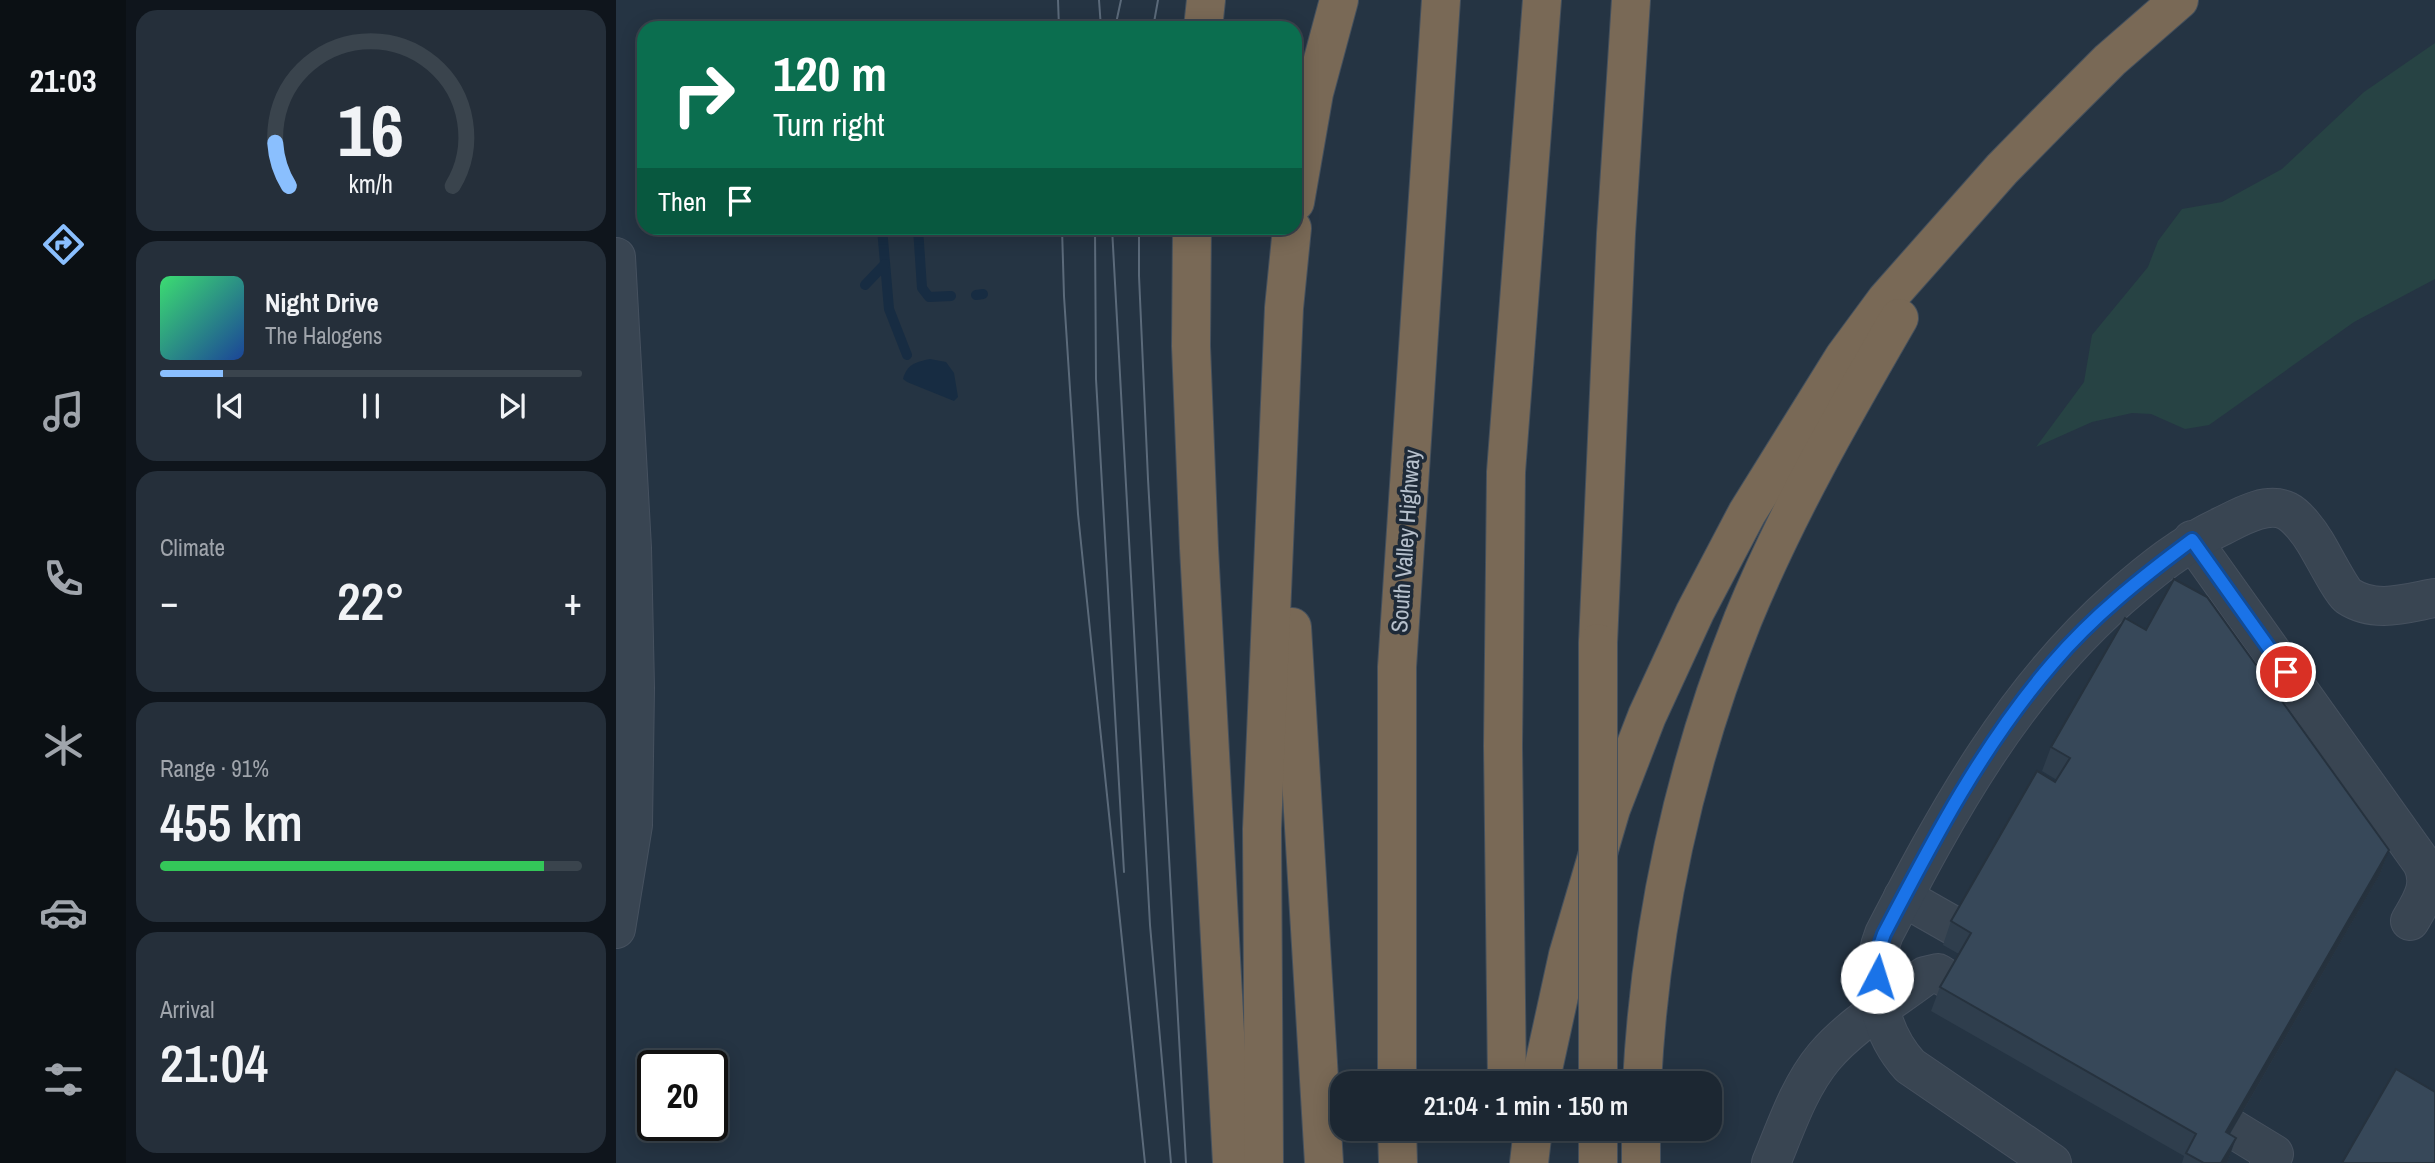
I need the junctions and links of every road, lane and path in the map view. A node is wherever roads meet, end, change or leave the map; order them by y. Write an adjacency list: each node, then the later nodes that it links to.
1 (1339, 0): 6 (highway)
2 (1441, 0): 20 (highway, South Valley Highway)
3 (1542, 0): 21 (highway)
4 (1631, 0): 23 (highway, bridge)
5 (2179, 0): 7 (highway)
6 (1302, 162)
7 (1954, 224): 22 (highway); 24 (highway)
8 (1192, 235): 31 (highway)
9 (1291, 235): 11 (highway)
10 (616, 257): 17 (street)
11 (1280, 404): 32 (highway); 33 (highway)
12 (2192, 540): 13 (street); 14 (street); 15 (street)
13 (2435, 598)
14 (1903, 897): 16 (street); 19 (street)
15 (2410, 921)
16 (1954, 926)
17 (616, 929)
18 (1949, 980): 19 (street)
19 (1880, 1010): 39 (street); 40 (street)
20 (1397, 1071)
21 (1507, 1071)
22 (1543, 1071)
23 (1598, 1071)
24 (1642, 1071)
25 (2232, 1129): 41 (street)
26 (1397, 1141): 34 (highway)
27 (1507, 1141): 35 (highway)
28 (1532, 1141): 36 (highway)
29 (1598, 1141): 37 (highway)
30 (1641, 1141): 38 (highway)
31 (1232, 1163)
32 (1264, 1163)
33 (1324, 1163)
34 (1398, 1163)
35 (1508, 1163)
36 (1529, 1163)
37 (1598, 1163)
38 (1641, 1163)
39 (1771, 1163)
40 (2052, 1163)
41 (2269, 1163)

